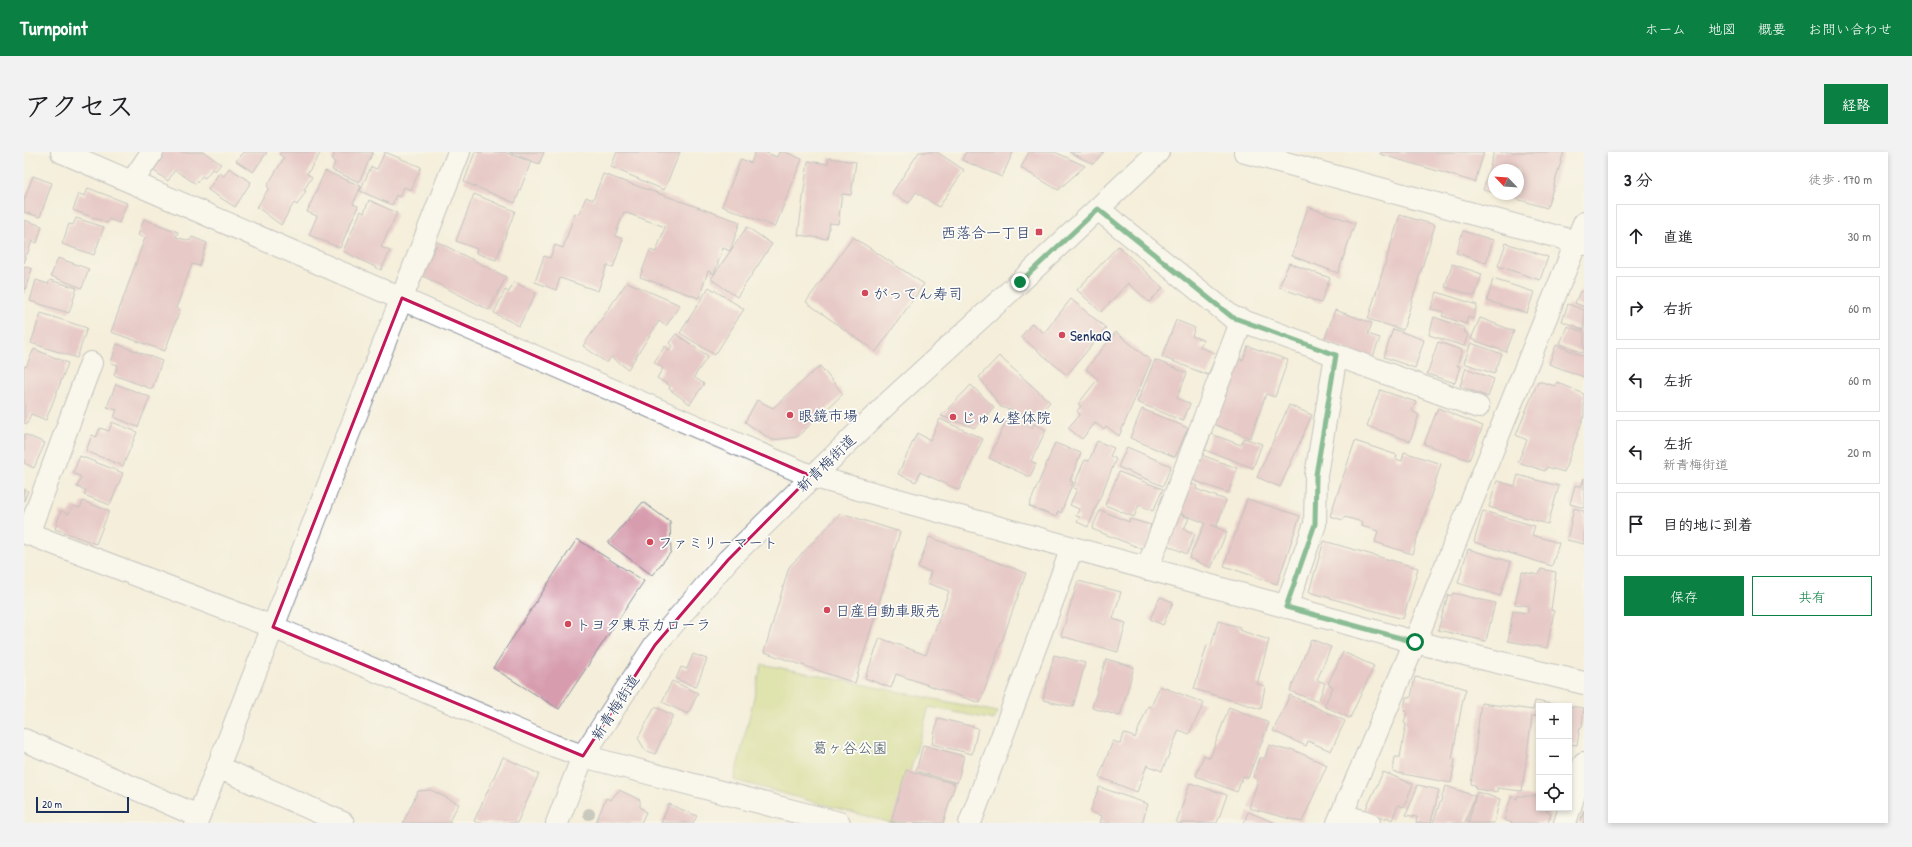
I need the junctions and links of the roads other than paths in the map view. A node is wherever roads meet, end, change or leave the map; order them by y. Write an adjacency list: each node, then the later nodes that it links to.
1 (62, 152): 6 (street)
2 (152, 152): 6 (street)
3 (459, 152): 9 (street)
4 (1158, 152): 7 (street, 新青梅街道)
5 (1245, 152): 8 (street)
6 (132, 182): 9 (street)
7 (1098, 209): 10 (street); 14 (street, 新青梅街道)
8 (1581, 236): 13 (street)
9 (402, 298): 14 (street); 19 (street)
10 (1242, 320): 11 (street); 17 (street)
11 (1336, 355): 13 (street); 18 (street)
12 (91, 363): 15 (street)
13 (1492, 412): 20 (street)
14 (811, 476): 16 (street); 23 (street, 新青梅街道)
15 (26, 533): 19 (street)
16 (1072, 548): 17 (street); 31 (street)
17 (1147, 569): 18 (street)
18 (1286, 607): 20 (street)
19 (274, 627): 23 (street); 25 (street)
20 (1415, 642): 21 (street); 27 (street)
21 (1584, 684)
22 (24, 740): 26 (street)
23 (583, 756): 29 (street, 新青梅街道); 30 (street)
24 (1584, 763): 33 (street)
25 (218, 767): 26 (street); 28 (street)
26 (197, 819)
27 (1340, 819): 32 (street)
28 (343, 823)
29 (557, 823)
30 (839, 823)
31 (970, 823)
32 (1369, 823)
33 (1565, 823)

